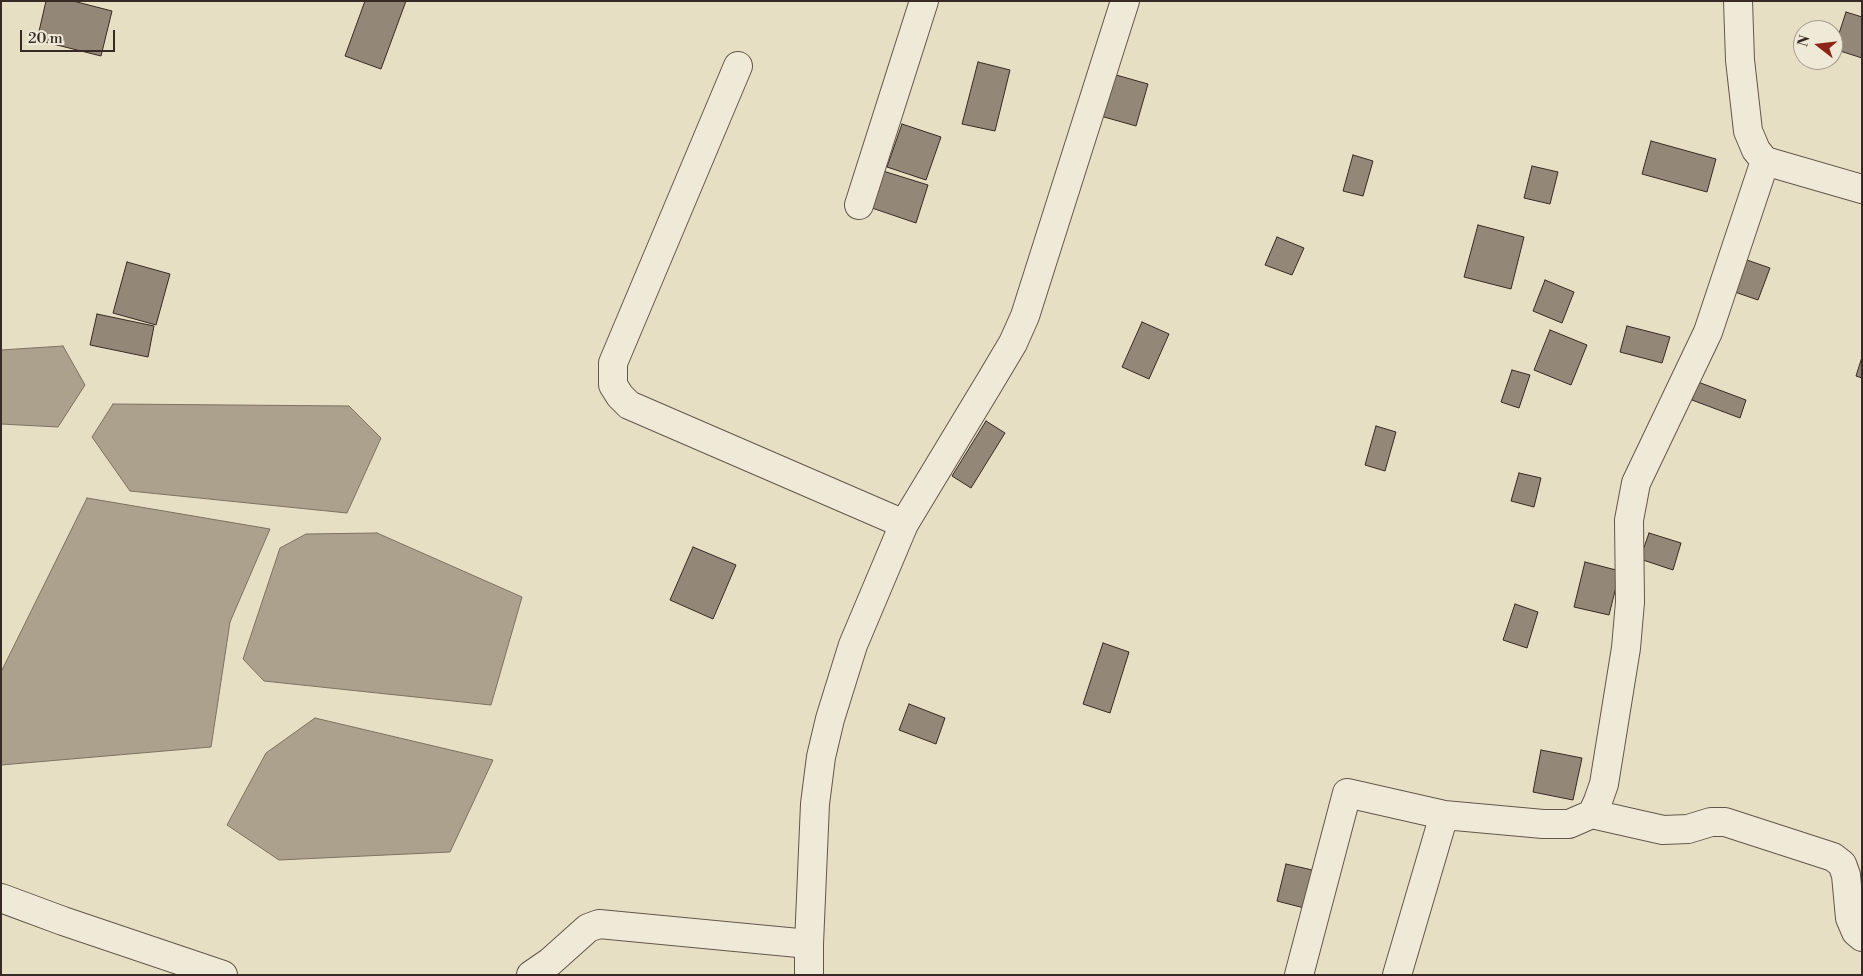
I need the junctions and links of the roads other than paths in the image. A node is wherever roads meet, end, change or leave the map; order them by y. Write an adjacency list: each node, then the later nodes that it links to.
1 (924, 1): 7 (street)
2 (1125, 1): 8 (street)
3 (1738, 1): 5 (street)
4 (738, 66): 8 (street)
5 (1765, 161): 6 (street); 9 (street)
6 (1862, 189)
7 (859, 205)
8 (904, 524): 13 (street)
9 (1592, 814): 10 (street); 12 (street)
10 (1444, 815): 17 (street); 18 (street)
11 (1, 898): 14 (street)
12 (1862, 937)
13 (809, 944): 15 (street); 16 (street)
14 (224, 975)
15 (531, 975)
16 (809, 975)
17 (1299, 975)
18 (1397, 975)

